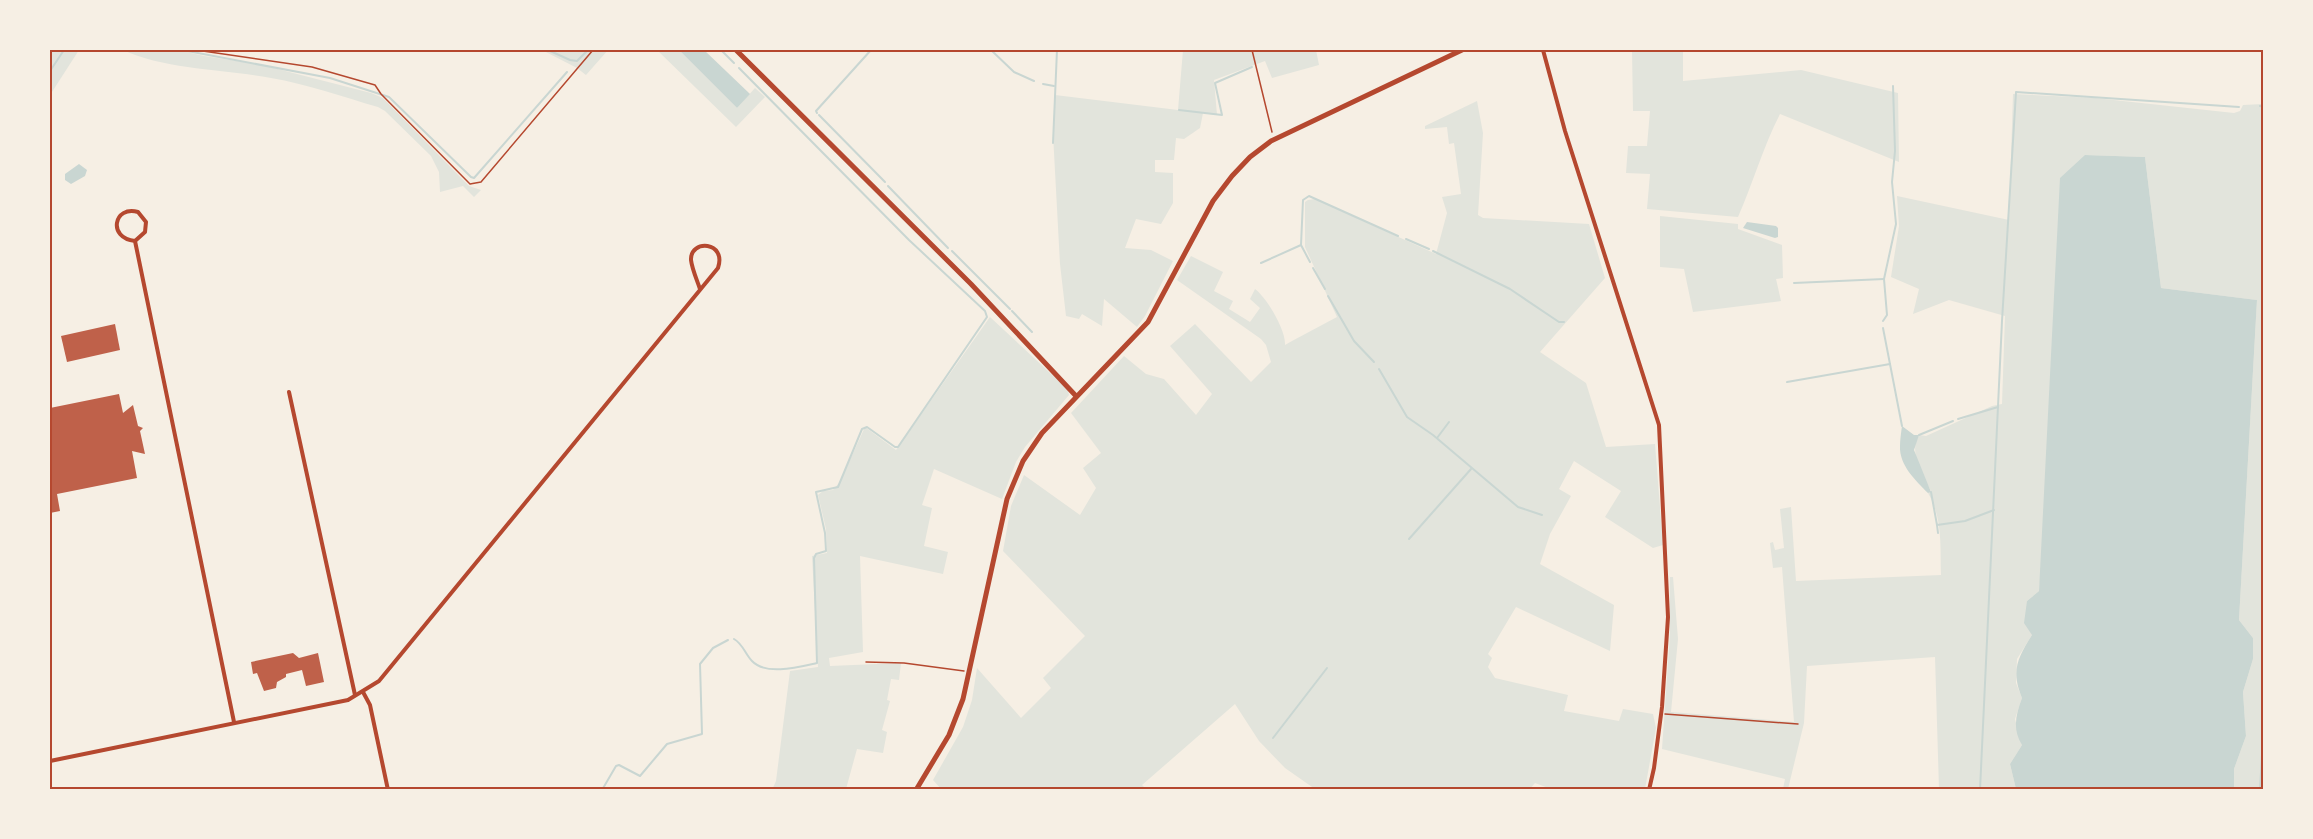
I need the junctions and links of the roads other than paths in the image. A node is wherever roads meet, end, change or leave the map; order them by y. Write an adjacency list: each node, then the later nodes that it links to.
1 (736, 50): 7 (street)
2 (1462, 50): 7 (street)
3 (1543, 50): 14 (street)
4 (135, 241): 4 (street); 10 (street)
5 (700, 289): 5 (street); 8 (street)
6 (289, 392): 9 (street)
7 (1076, 396): 13 (street)
8 (363, 692): 9 (street); 12 (street)
9 (355, 695): 10 (street)
10 (234, 722): 11 (street)
11 (50, 761)
12 (388, 789)
13 (916, 789)
14 (1649, 789)

